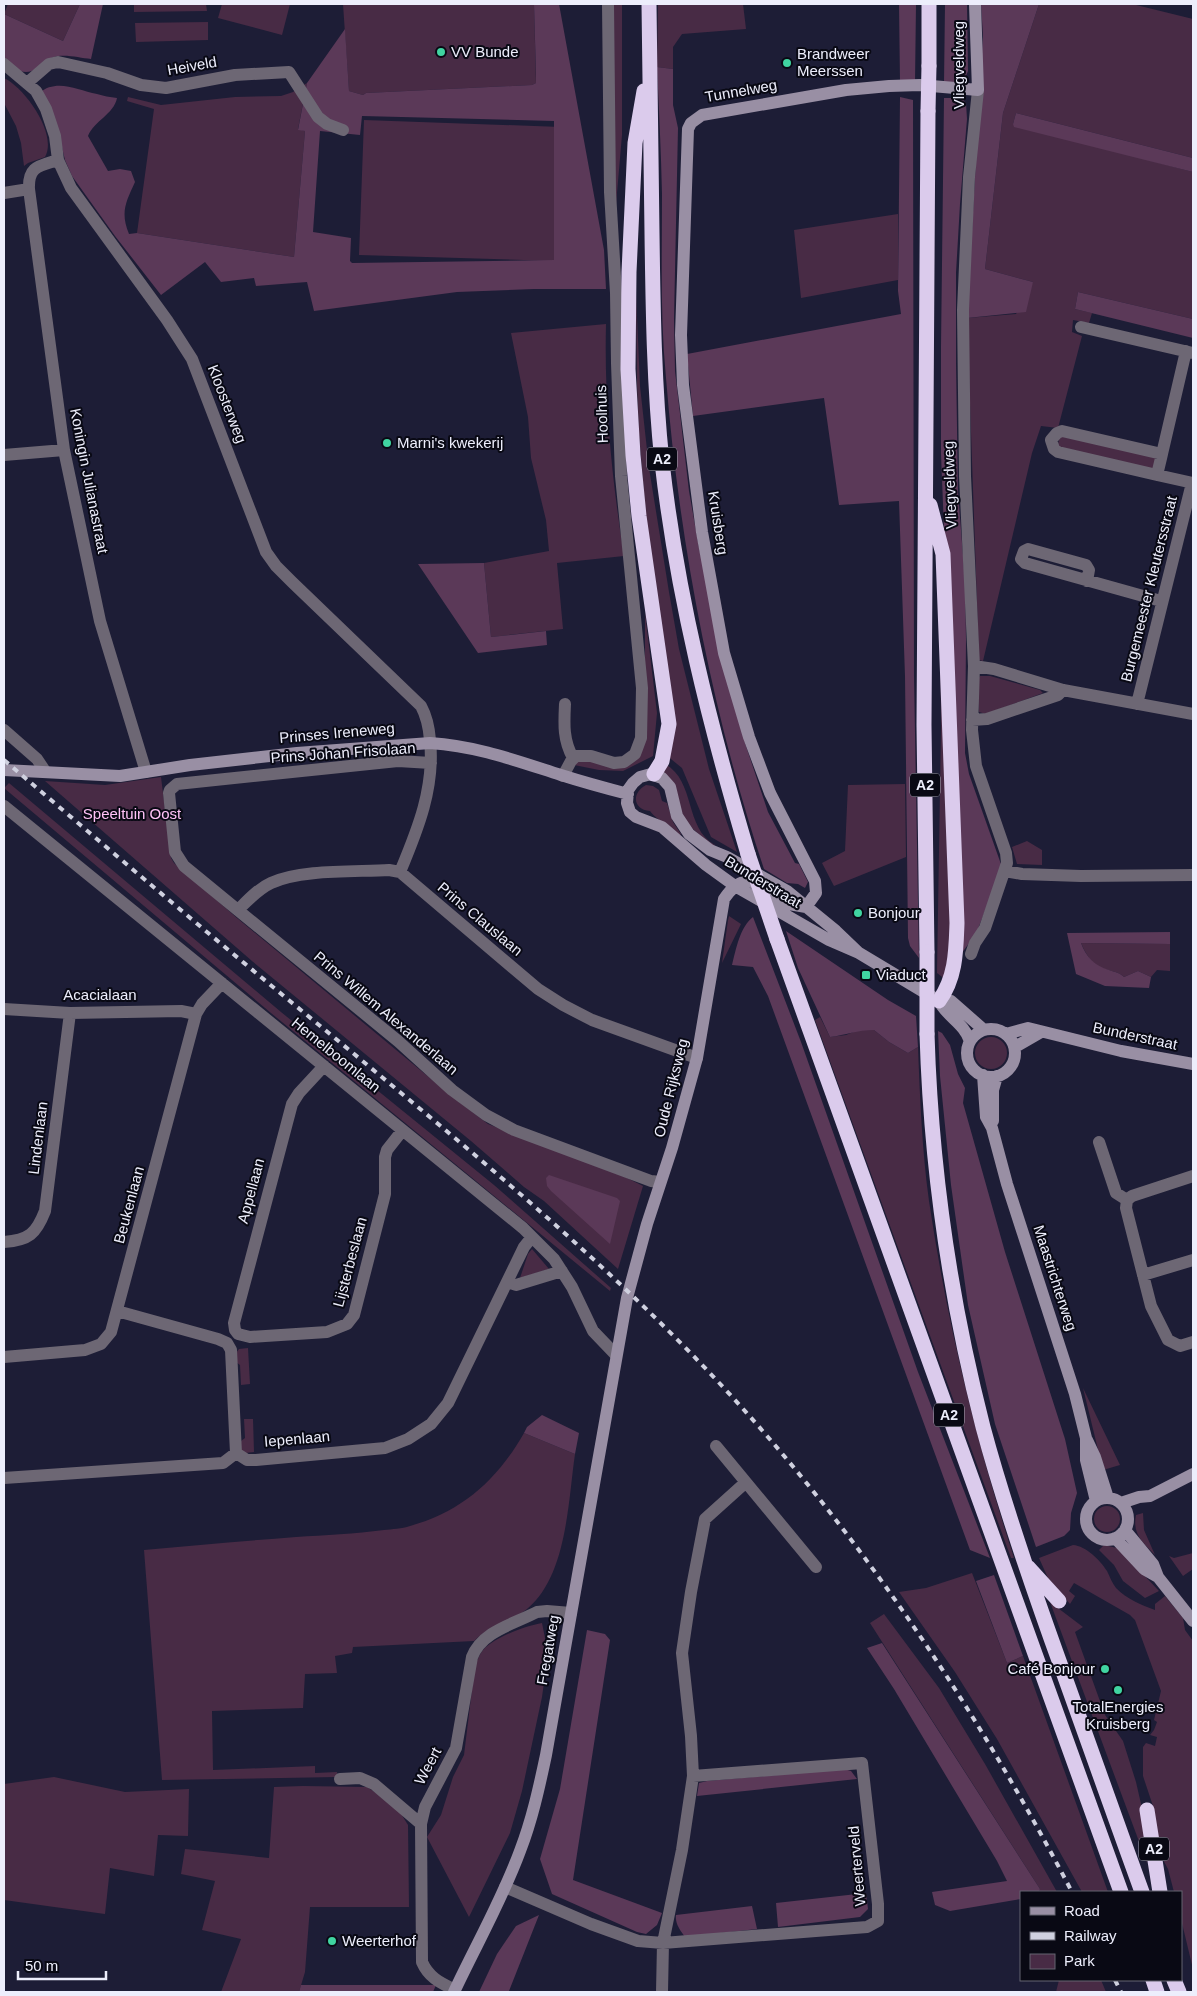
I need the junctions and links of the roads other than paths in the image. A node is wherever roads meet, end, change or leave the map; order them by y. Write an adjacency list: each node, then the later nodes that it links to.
1 (608, 4): 32 (street, Hoolhuis)
2 (650, 4): 5 (highway, A2)
3 (929, 4): 21 (highway, A2, bridge)
4 (975, 4): 8 (street, Vliegveldweg)
5 (650, 55): 37 (highway, A2); 106 (highway, A2, bridge)
6 (4, 64): 7 (street, Kloosterweg)
7 (27, 83): 10 (street, Heiveld); 11 (street, Kloosterweg)
8 (978, 90): 9 (street, Tunnelweg); 24 (street, Vliegveldweg)
9 (690, 123): 46 (street, Kruisberg)
10 (343, 130)
11 (58, 160): 12 (street); 31 (street, Kloosterweg)
12 (29, 190): 13 (street); 16 (street, Koningin Julianastraat)
13 (4, 193)
14 (1081, 327): 15 (street)
15 (1189, 352): 17 (street)
16 (64, 450): 18 (street); 36 (street, Koningin Julianastraat)
17 (1162, 454): 19 (street); 19 (street)
18 (4, 455)
19 (1157, 475): 20 (street)
20 (1193, 483): 23 (street, Burgemeester Kleutersstraat)
21 (925, 489): 51 (highway, A2); 95 (highway, A2, bridge)
22 (1087, 581): 22 (street); 23 (street)
23 (1162, 601): 27 (street, Burgemeester Kleutersstraat)
24 (974, 666): 25 (street); 29 (street, Vliegveldweg)
25 (1063, 690): 27 (street); 29 (street)
26 (565, 704): 32 (street)
27 (1137, 704): 28 (street)
28 (1193, 714)
29 (972, 720): 42 (street, Vliegveldweg)
30 (4, 730): 35 (street)
31 (430, 743): 33 (street, Kloosterweg); 36 (street, Prinses Ireneweg); 38 (street, Prinses Ireneweg)
32 (573, 758): 38 (street)
33 (432, 763): 39 (street, Prins Johan Frisolaan); 43 (street, Kloosterweg)
34 (4, 770): 35 (street, Prinses Ireneweg)
35 (45, 771): 36 (street, Prinses Ireneweg)
36 (146, 772)
37 (654, 774): 40 (street); 46 (street, Bunderstraat)
38 (563, 776): 40 (street, Prinses Ireneweg)
39 (170, 790): 47 (street, Prins Willem Alexanderlaan)
40 (628, 794): 45 (street, Bunderstraat)
41 (4, 806): 50 (street, Hemelboomlaan)
42 (1005, 871): 44 (street); 49 (street, Vliegveldweg)
43 (400, 872): 47 (street); 60 (street, Prins Clauslaan)
44 (1193, 875)
45 (735, 886): 46 (street); 48 (street, Bunderstraat); 60 (street, Oude Rijksweg)
46 (806, 907): 48 (street, Bunderstraat)
47 (238, 910): 69 (street, Prins Willem Alexanderlaan)
48 (859, 953): 51 (street, Bunderstraat)
49 (971, 954)
50 (222, 984): 54 (street, Beukenlaan); 62 (street, Hemelboomlaan)
51 (939, 1001): 55 (street, Bunderstraat); 58 (street, Bunderstraat)
52 (4, 1009): 53 (street, Acacialaan)
53 (70, 1012): 54 (street, Acacialaan); 72 (street, Lindenlaan)
54 (196, 1014): 78 (street, Beukenlaan)
55 (984, 1030): 57 (street); 58 (street)
56 (1041, 1032): 57 (street, Bunderstraat); 59 (street); 61 (street, Bunderstraat)
57 (1006, 1034): 59 (street)
58 (970, 1041): 63 (street)
59 (1014, 1047): 64 (street)
60 (697, 1058): 69 (street, Oude Rijksweg)
61 (1193, 1064)
62 (324, 1066): 66 (street, Hemelboomlaan); 79 (street, Appellaan)
63 (983, 1075): 64 (street); 65 (street, Maastrichterweg)
64 (997, 1076): 65 (street, Maastrichterweg)
65 (992, 1128): 90 (street, Maastrichterweg)
66 (402, 1131): 71 (street, Hemelboomlaan); 79 (street, Lijsterbeslaan)
67 (1099, 1142): 70 (street)
68 (1193, 1176): 70 (street)
69 (660, 1182): 77 (street, Oude Rijksweg)
70 (1128, 1200): 75 (street)
71 (532, 1237): 74 (street, Hemelboomlaan); 76 (street, Iepenlaan)
72 (4, 1242)
73 (1193, 1260): 75 (street)
74 (562, 1271): 76 (street); 82 (street, Hemelboomlaan)
75 (1143, 1275): 80 (street)
76 (508, 1282): 85 (street, Iepenlaan)
77 (627, 1298): 82 (street, Fregatweg)
78 (117, 1311): 81 (street); 83 (street, Beukenlaan)
79 (238, 1334): 81 (street)
80 (1193, 1342)
81 (227, 1343): 85 (street)
82 (616, 1355): 99 (street, Fregatweg)
83 (4, 1357)
84 (716, 1446): 88 (street)
85 (236, 1453): 87 (street)
86 (1193, 1474): 89 (street)
87 (4, 1478)
88 (745, 1483): 96 (street); 101 (street)
89 (1150, 1496): 91 (street); 92 (street)
90 (1102, 1500): 91 (street); 94 (street)
91 (1121, 1503): 92 (street)
92 (1128, 1514): 93 (street)
93 (1125, 1530): 94 (street); 97 (street)
94 (1115, 1538): 97 (street)
95 (1024, 1562): 98 (highway, A2); 107 (highway, A2)
96 (816, 1567)
97 (1158, 1578): 100 (street)
98 (1059, 1601)
99 (572, 1613): 104 (street, Weert); 105 (street, Fregatweg)
100 (1193, 1621)
101 (693, 1776): 109 (street); 109 (street, Weerterveld)
102 (340, 1779): 104 (street)
103 (1147, 1810): 108 (highway, A2)
104 (421, 1824): 110 (street, Weert)
105 (505, 1887): 109 (street, Weerterveld); 110 (street, Fregatweg)
106 (1121, 1891)
107 (1142, 1891)
108 (1160, 1891)
109 (663, 1943): 111 (street)
110 (454, 1991)
111 (662, 1992)

